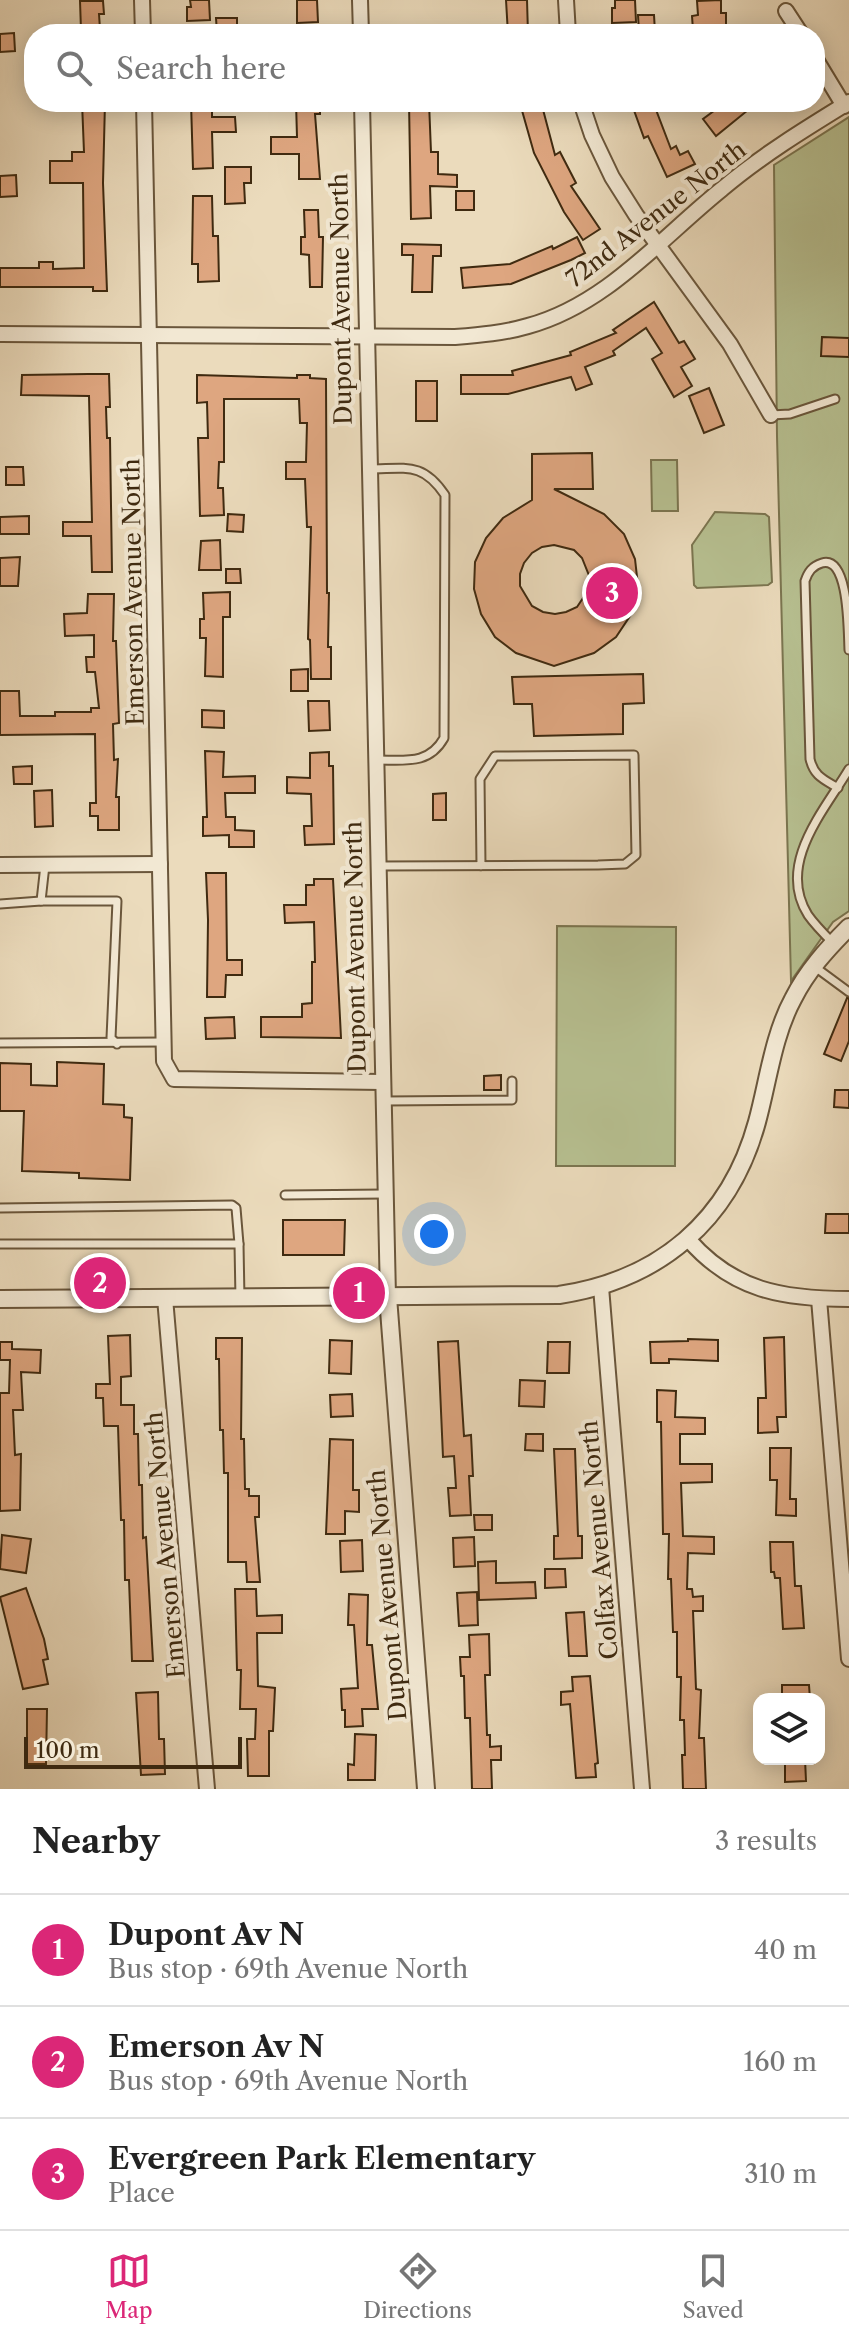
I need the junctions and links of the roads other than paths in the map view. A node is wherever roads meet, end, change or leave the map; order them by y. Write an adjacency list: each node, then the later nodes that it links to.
1 (142, 0): 5 (street)
2 (360, 0): 6 (street)
3 (566, 0): 7 (street)
4 (786, 11): 8 (street)
5 (143, 24)
6 (361, 24)
7 (567, 24)
8 (794, 24)
9 (825, 73): 10 (street)
10 (846, 104): 14 (street, 72nd Avenue North)
11 (144, 112): 16 (street, Emerson Avenue North)
12 (362, 112): 17 (street, Dupont Avenue North)
13 (584, 112): 14 (street)
14 (658, 244): 17 (street, 72nd Avenue North); 19 (street)
15 (0, 334): 16 (street, 72nd Avenue North)
16 (149, 335): 17 (street, 72nd Avenue North); 25 (street, Emerson Avenue North)
17 (366, 335): 20 (street, Dupont Avenue North)
18 (835, 399): 19 (lane)
19 (771, 415)
20 (368, 469): 22 (street, Dupont Avenue North); 22 (lane)
21 (849, 650): 24 (lane)
22 (375, 760): 28 (street, Dupont Avenue North)
23 (849, 769): 24 (lane)
24 (838, 788): 33 (lane)
25 (160, 864): 27 (street); 36 (street, Emerson Avenue North)
26 (0, 865): 27 (street)
27 (45, 865): 30 (lane)
28 (377, 866): 29 (lane); 40 (street, Dupont Avenue North)
29 (481, 866): 29 (lane)
30 (41, 901): 31 (lane); 38 (lane)
31 (0, 904)
32 (849, 927): 33 (street)
33 (833, 943): 34 (street)
34 (814, 966): 35 (lane); 45 (street)
35 (849, 992)
36 (164, 1042): 38 (lane); 40 (street, Emerson Avenue North)
37 (0, 1043): 38 (lane)
38 (117, 1044)
39 (512, 1081): 41 (lane)
40 (382, 1082): 41 (street, Dupont Avenue North)
41 (383, 1101): 42 (street, Dupont Avenue North)
42 (385, 1194): 43 (lane); 49 (street, Dupont Avenue North)
43 (285, 1195)
44 (0, 1208): 47 (lane)
45 (688, 1239): 48 (street); 53 (street)
46 (0, 1244): 47 (lane)
47 (239, 1244): 52 (lane)
48 (601, 1287): 49 (street); 58 (street, Colfax Avenue North)
49 (388, 1297): 52 (street); 57 (street, Dupont Avenue North)
50 (165, 1298): 51 (street); 52 (street); 56 (street, Emerson Avenue North)
51 (0, 1299)
52 (240, 1299)
53 (819, 1299): 54 (street); 55 (street)
54 (849, 1299)
55 (849, 1659)
56 (207, 1789)
57 (426, 1789)
58 (642, 1789)

